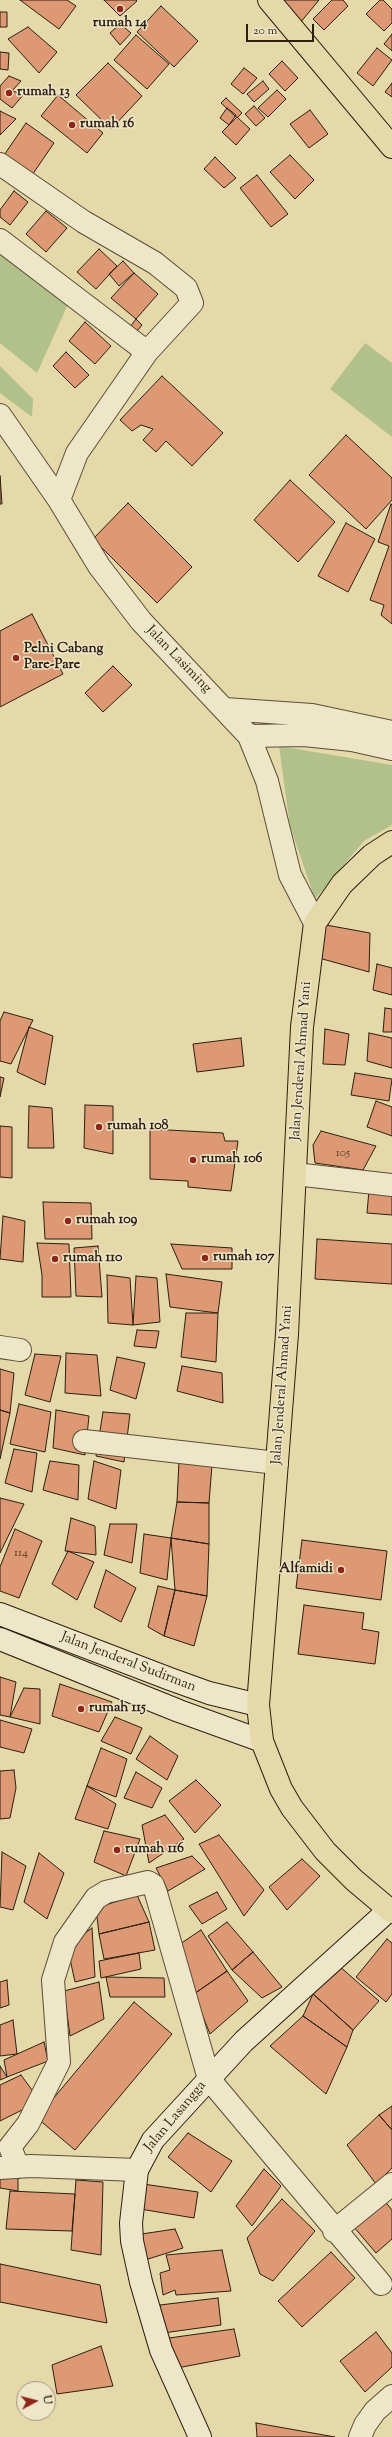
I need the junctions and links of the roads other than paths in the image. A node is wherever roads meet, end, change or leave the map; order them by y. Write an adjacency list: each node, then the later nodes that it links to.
1 (269, 0): 2 (highway)
2 (392, 147)
3 (0, 164): 5 (street)
4 (0, 240): 5 (street)
5 (147, 352): 7 (street)
6 (0, 415): 7 (street, Jalan Lasiming)
7 (59, 500): 8 (street, Jalan Lasiming)
8 (225, 709): 9 (street); 10 (street, Jalan Lasiming)
9 (392, 732)
10 (249, 736): 11 (street); 13 (street, Jalan Lasiming)
11 (392, 749)
12 (392, 842): 13 (highway, Jalan Jenderal Ahmad Yani)
13 (315, 923): 14 (highway, Jalan Jenderal Ahmad Yani)
14 (295, 1174): 15 (street); 17 (highway, Jalan Jenderal Ahmad Yani)
15 (392, 1185)
16 (84, 1440): 17 (street)
17 (277, 1463): 20 (highway, Jalan Jenderal Ahmad Yani)
18 (0, 1614): 20 (street, Jalan Jenderal Sudirman)
19 (0, 1639): 21 (street, Jalan Jenderal Sudirman)
20 (258, 1705): 21 (highway, Jalan Jenderal Ahmad Yani)
21 (262, 1742): 22 (highway, Jalan Jenderal Ahmad Yani)
22 (391, 1911): 23 (street, Jalan Lasangga)
23 (209, 2079): 24 (street); 25 (street, Jalan Lasangga); 27 (street)
24 (9, 2168): 25 (street)
25 (137, 2170): 30 (street, Jalan Lasangga)
26 (392, 2184): 27 (street)
27 (334, 2231): 28 (street)
28 (381, 2284)
29 (392, 2396): 31 (street)
30 (200, 2437)
31 (360, 2437)

